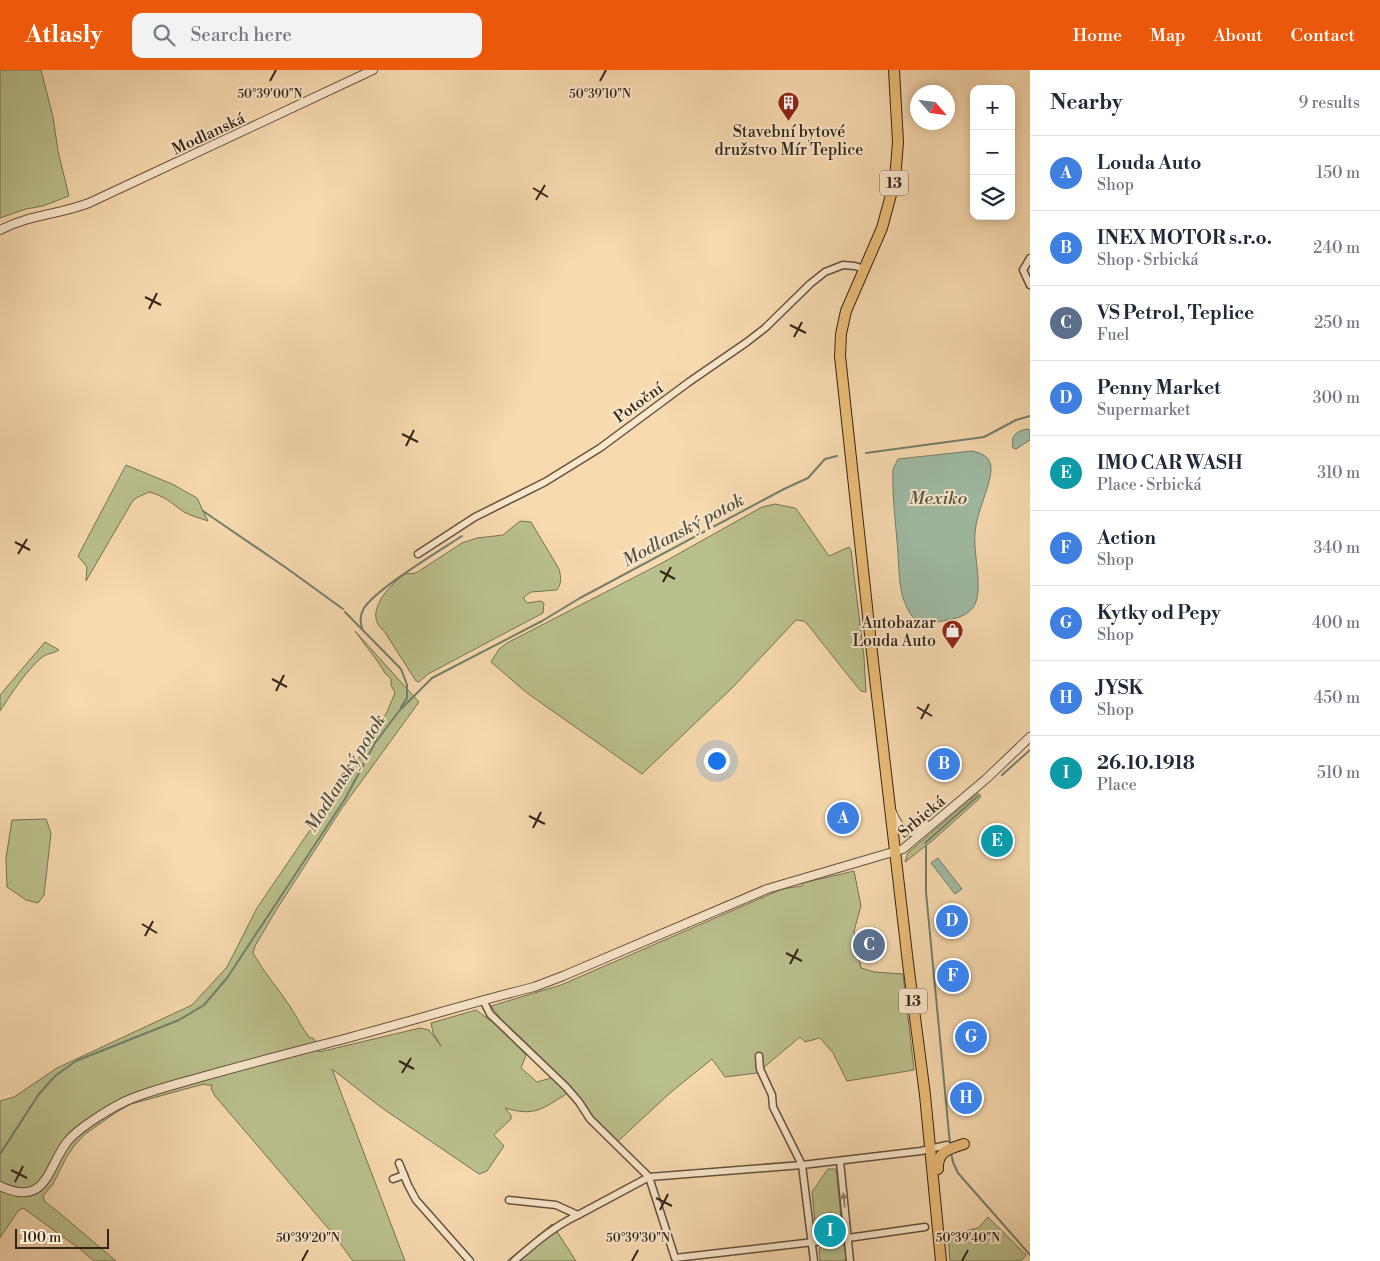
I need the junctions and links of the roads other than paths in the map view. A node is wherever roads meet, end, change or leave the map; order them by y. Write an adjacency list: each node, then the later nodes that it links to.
1 (374, 70): 3 (street, Modlanská)
2 (894, 70): 5 (main road, 13)
3 (0, 230)
4 (1030, 258): 6 (street)
5 (864, 269): 7 (street, Potoční); 9 (main road, 13)
6 (1030, 285)
7 (418, 554)
8 (1030, 737): 10 (street, Srbická)
9 (890, 806): 10 (street); 11 (main road, 13)
10 (945, 815): 11 (street, Srbická)
11 (895, 853): 12 (street, Srbická); 16 (main road, 13)
12 (482, 1000): 21 (street); 23 (street, Srbická)
13 (759, 1056): 19 (street)
14 (964, 1144): 27 (main road)
15 (947, 1146): 16 (street)
16 (931, 1149): 17 (street); 27 (main road, 13)
17 (840, 1161): 19 (street); 28 (street, one-way to 17)
18 (399, 1164): 20 (street)
19 (802, 1165): 21 (street); 29 (street)
20 (404, 1175): 22 (street); 31 (street)
21 (648, 1177): 25 (street); 30 (street)
22 (393, 1179)
23 (0, 1186)
24 (509, 1200): 25 (street)
25 (578, 1215): 32 (street)
26 (925, 1227): 28 (street)
27 (938, 1230): 35 (main road, 13)
28 (848, 1238): 29 (street); 34 (street)
29 (812, 1242): 30 (street); 33 (street)
30 (674, 1260)
31 (470, 1261)
32 (514, 1261)
33 (814, 1261)
34 (850, 1261)
35 (941, 1261)

